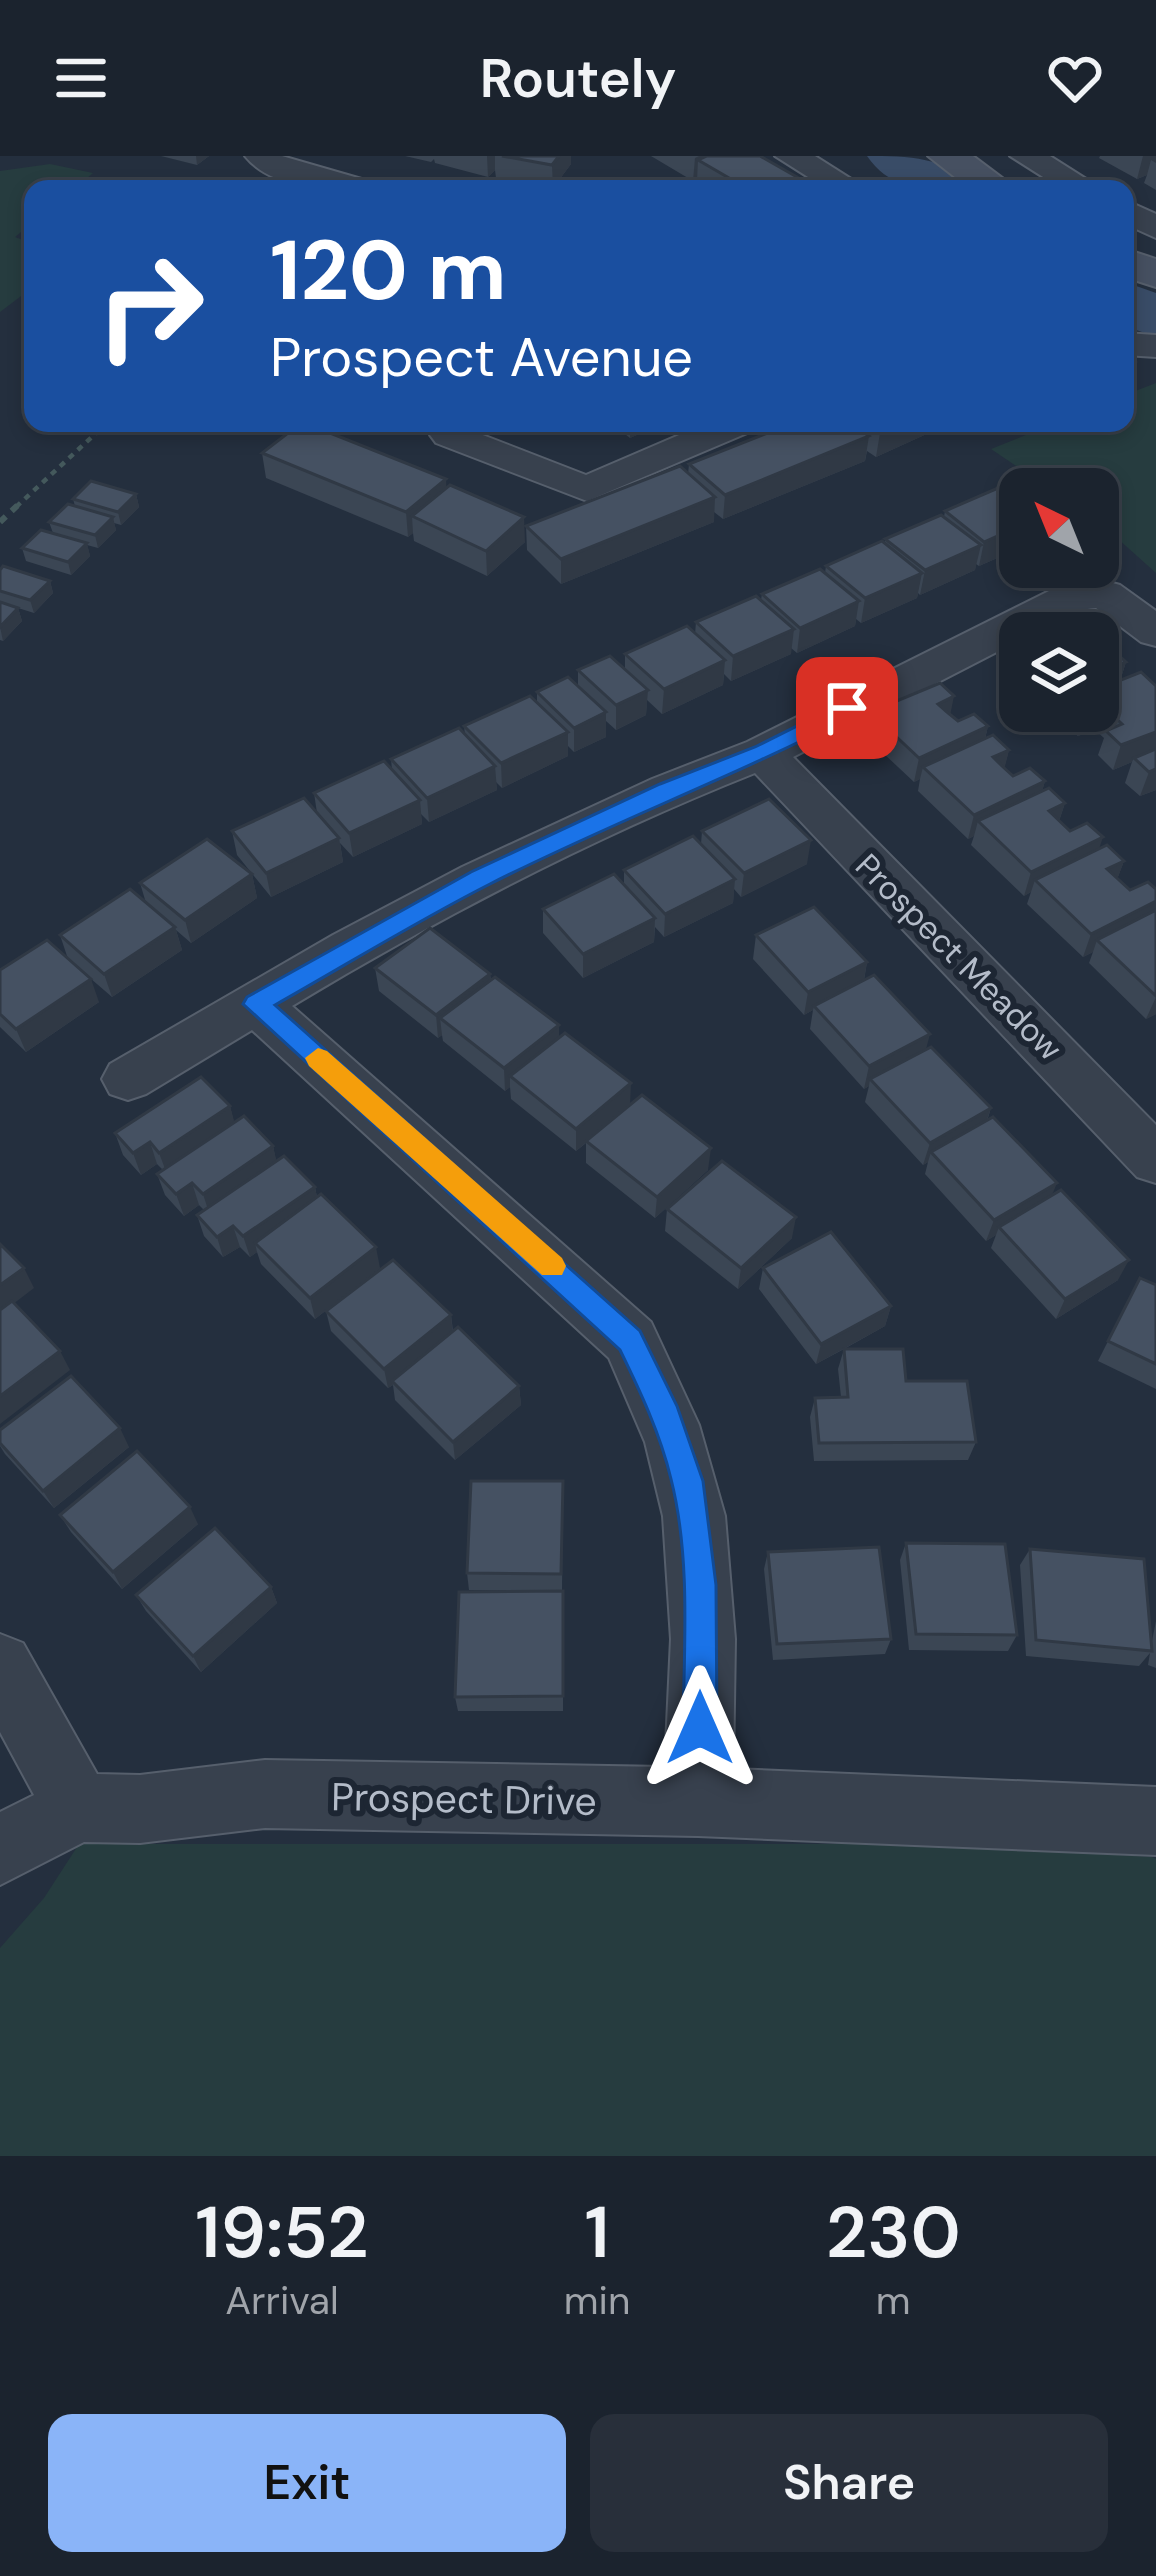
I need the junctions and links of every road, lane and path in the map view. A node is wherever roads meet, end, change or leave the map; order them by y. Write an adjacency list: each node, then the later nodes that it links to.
1 (261, 156): 5 (street)
2 (791, 156): 6 (street)
3 (946, 156): 7 (main road)
4 (1026, 156): 8 (street)
5 (325, 180)
6 (835, 180)
7 (983, 180)
8 (1070, 180)
9 (97, 432): 12 (path)
10 (718, 432): 11 (street)
11 (449, 435)
12 (0, 522)
13 (1156, 632): 14 (street)
14 (763, 753): 15 (street); 17 (street, Prospect Meadow)
15 (256, 1004): 16 (street); 19 (street)
16 (128, 1079)
17 (1156, 1161)
18 (0, 1666): 20 (street)
19 (698, 1802): 20 (street, Prospect Drive); 21 (street, Prospect Drive)
20 (78, 1808): 22 (street, Prospect Drive)
21 (1156, 1821)
22 (0, 1850)

